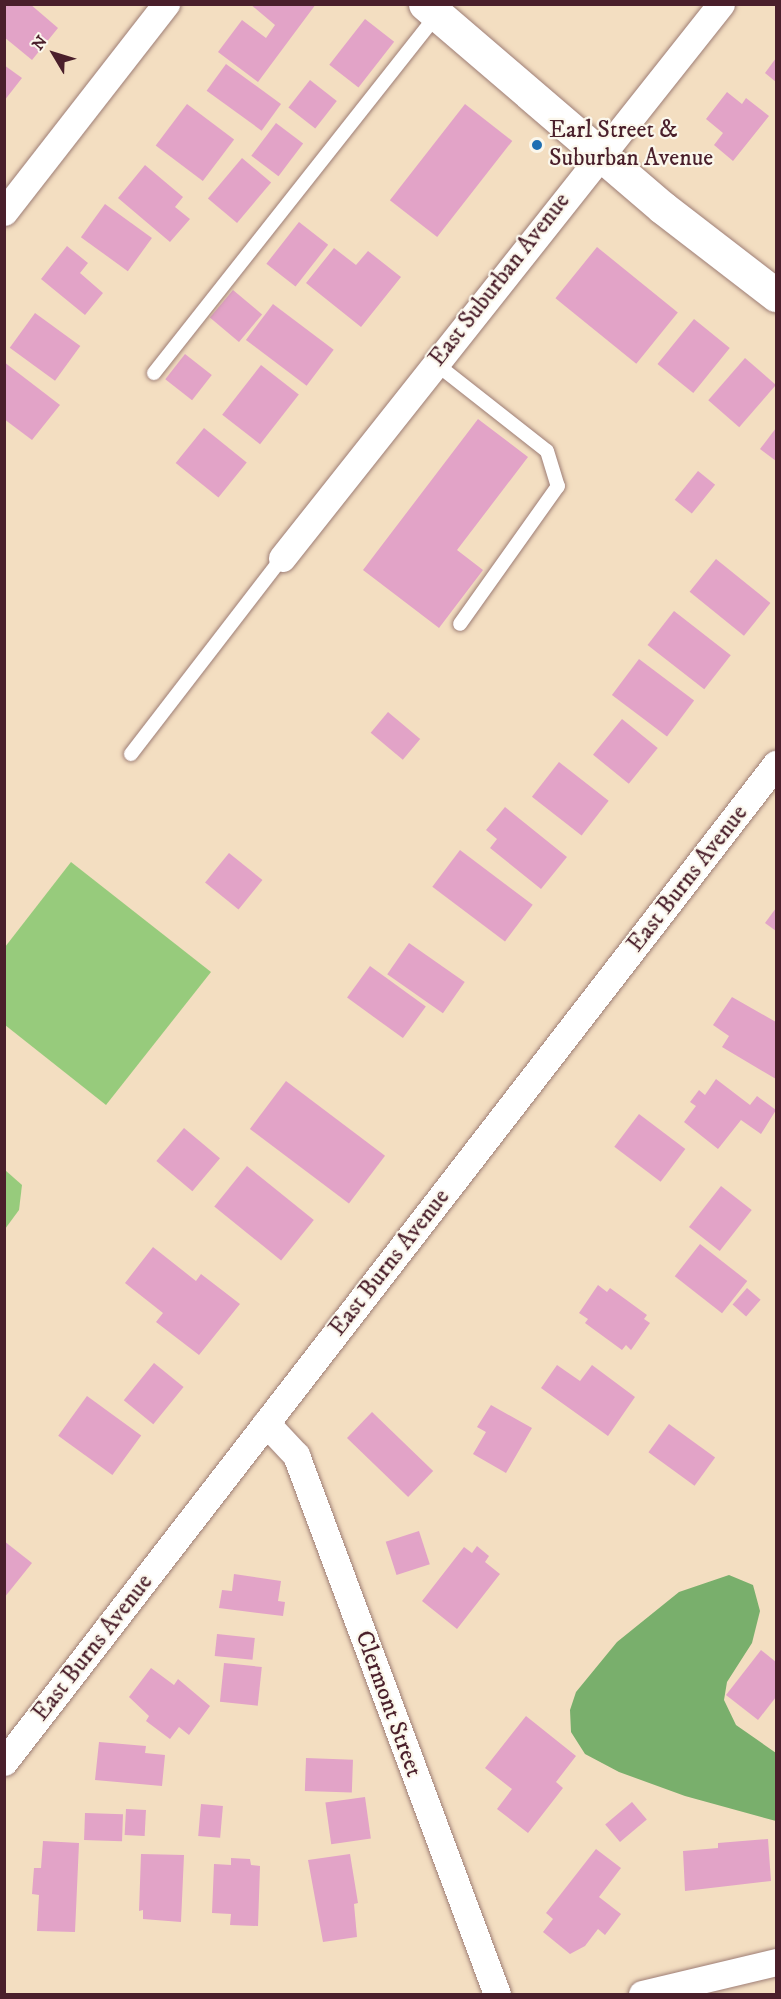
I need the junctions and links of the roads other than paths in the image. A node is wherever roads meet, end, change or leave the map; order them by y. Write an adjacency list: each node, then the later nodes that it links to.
1 (166, 4): 5 (street)
2 (721, 4): 4 (street, East Suburban Avenue)
3 (436, 8): 4 (street); 8 (lane)
4 (601, 154): 6 (street); 7 (street, East Suburban Avenue)
5 (4, 212)
6 (777, 295)
7 (435, 363): 9 (street, East Suburban Avenue); 10 (lane)
8 (154, 373)
9 (282, 558): 11 (lane)
10 (460, 624)
11 (131, 754)
12 (777, 764): 13 (street, East Burns Avenue)
13 (266, 1424): 14 (street, East Burns Avenue); 16 (street, Clermont Street)
14 (4, 1762)
15 (777, 1962): 17 (street)
16 (496, 1995)
17 (642, 1995)

